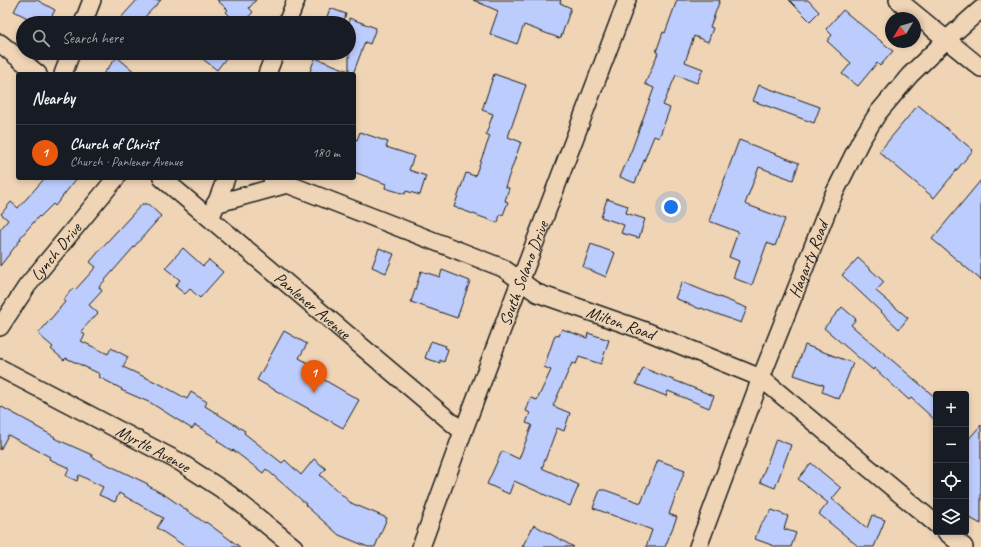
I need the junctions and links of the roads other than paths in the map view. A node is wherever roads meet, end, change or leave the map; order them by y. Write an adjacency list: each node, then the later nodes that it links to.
1 (92, 0): 6 (street)
2 (296, 0): 7 (street)
3 (627, 0): 24 (street, South Solano Drive)
4 (898, 0): 8 (street)
5 (981, 9): 8 (street, Hagarty Road)
6 (86, 16)
7 (290, 16)
8 (946, 40): 14 (street); 27 (street, Hagarty Road)
9 (0, 43): 10 (street)
10 (16, 56)
11 (21, 60): 15 (street)
12 (68, 60): 16 (street)
13 (272, 60): 17 (street)
14 (981, 68)
15 (36, 72)
16 (64, 72)
17 (268, 72)
18 (114, 180): 25 (street, Lynch Drive)
19 (165, 180): 23 (street, Panlener Avenue)
20 (225, 180): 23 (street)
21 (277, 180): 22 (street, Milton Road)
22 (287, 184): 23 (street); 24 (street, Milton Road)
23 (213, 211): 28 (street, Panlener Avenue)
24 (521, 281): 27 (street, Milton Road); 28 (street, South Solano Drive)
25 (0, 327)
26 (0, 368): 31 (street, Myrtle Avenue)
27 (761, 378): 29 (street, Milton Road); 33 (street, Hagarty Road)
28 (463, 432): 32 (street, South Solano Drive)
29 (933, 521)
30 (950, 535): 34 (street)
31 (294, 547)
32 (421, 547)
33 (698, 547)
34 (964, 547)

